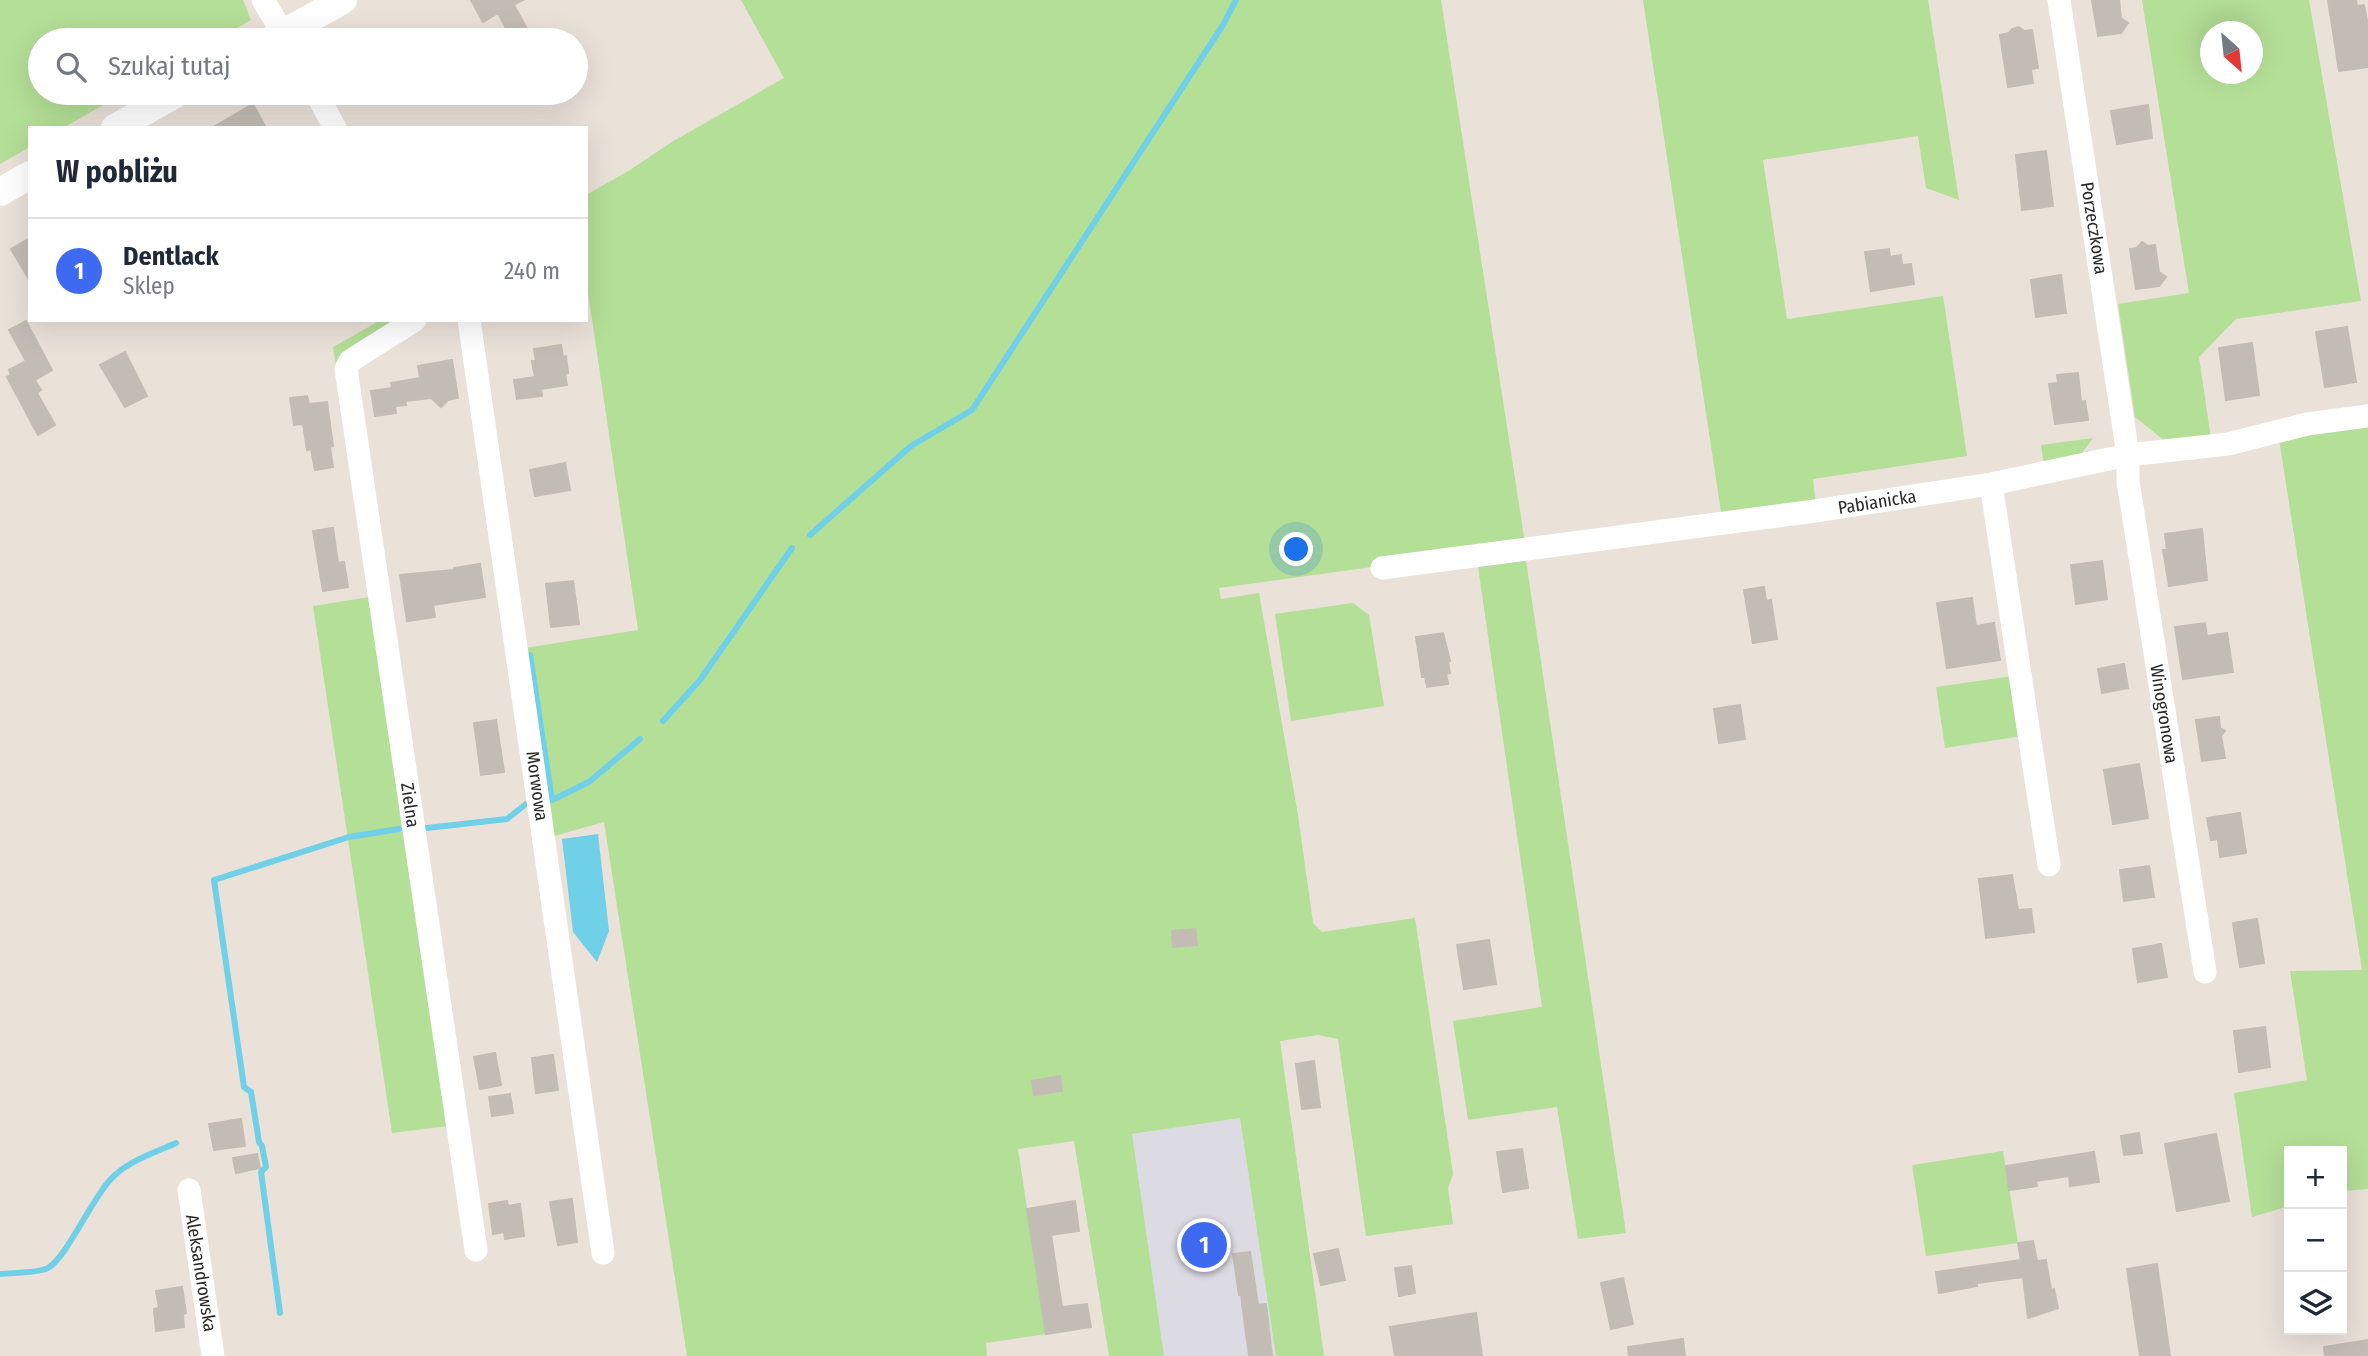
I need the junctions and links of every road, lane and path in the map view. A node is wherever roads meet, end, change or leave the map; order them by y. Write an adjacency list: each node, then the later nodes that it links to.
1 (263, 0): 4 (street)
2 (343, 0): 5 (street)
3 (2059, 0): 15 (street, Porzeczkowa)
4 (276, 28)
5 (297, 28)
6 (156, 105): 8 (street)
7 (323, 105): 9 (street)
8 (119, 126)
9 (334, 126)
10 (28, 176): 11 (street)
11 (0, 192)
12 (412, 322): 21 (street, Zielna)
13 (469, 322): 22 (street, Morwowa)
14 (2368, 416): 15 (street, Pabianicka)
15 (2128, 456): 16 (street, Pabianicka); 19 (street, Winogronowa)
16 (1991, 484): 17 (street, Pabianicka); 18 (street)
17 (1382, 568)
18 (2049, 864)
19 (2205, 972)
20 (188, 1190): 23 (street, Aleksandrowska)
21 (476, 1250)
22 (603, 1253)
23 (213, 1356)

